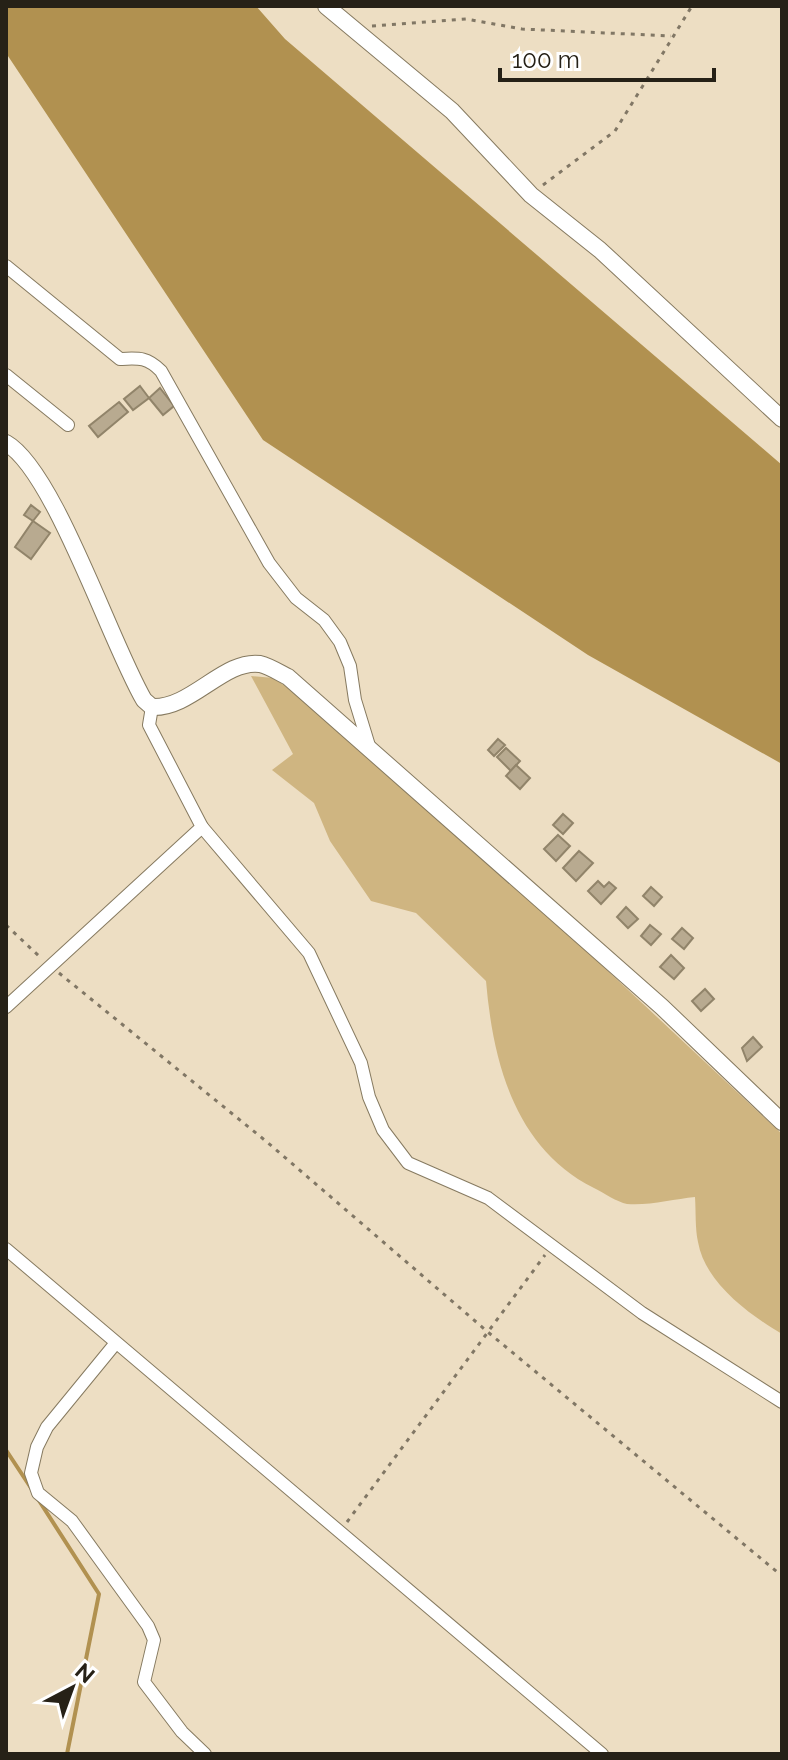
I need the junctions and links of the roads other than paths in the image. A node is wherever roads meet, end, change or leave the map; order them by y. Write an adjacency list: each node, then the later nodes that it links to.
1 (326, 6): 4 (main road)
2 (6, 266): 8 (street)
3 (6, 375): 5 (street)
4 (782, 419)
5 (68, 425)
6 (6, 443): 7 (main road)
7 (152, 707): 8 (main road); 9 (street)
8 (370, 749): 11 (main road)
9 (202, 827): 10 (street); 14 (street)
10 (6, 1007)
11 (782, 1122)
12 (6, 1249): 13 (street)
13 (115, 1344): 15 (street); 16 (street)
14 (782, 1402)
15 (205, 1754)
16 (602, 1754)

